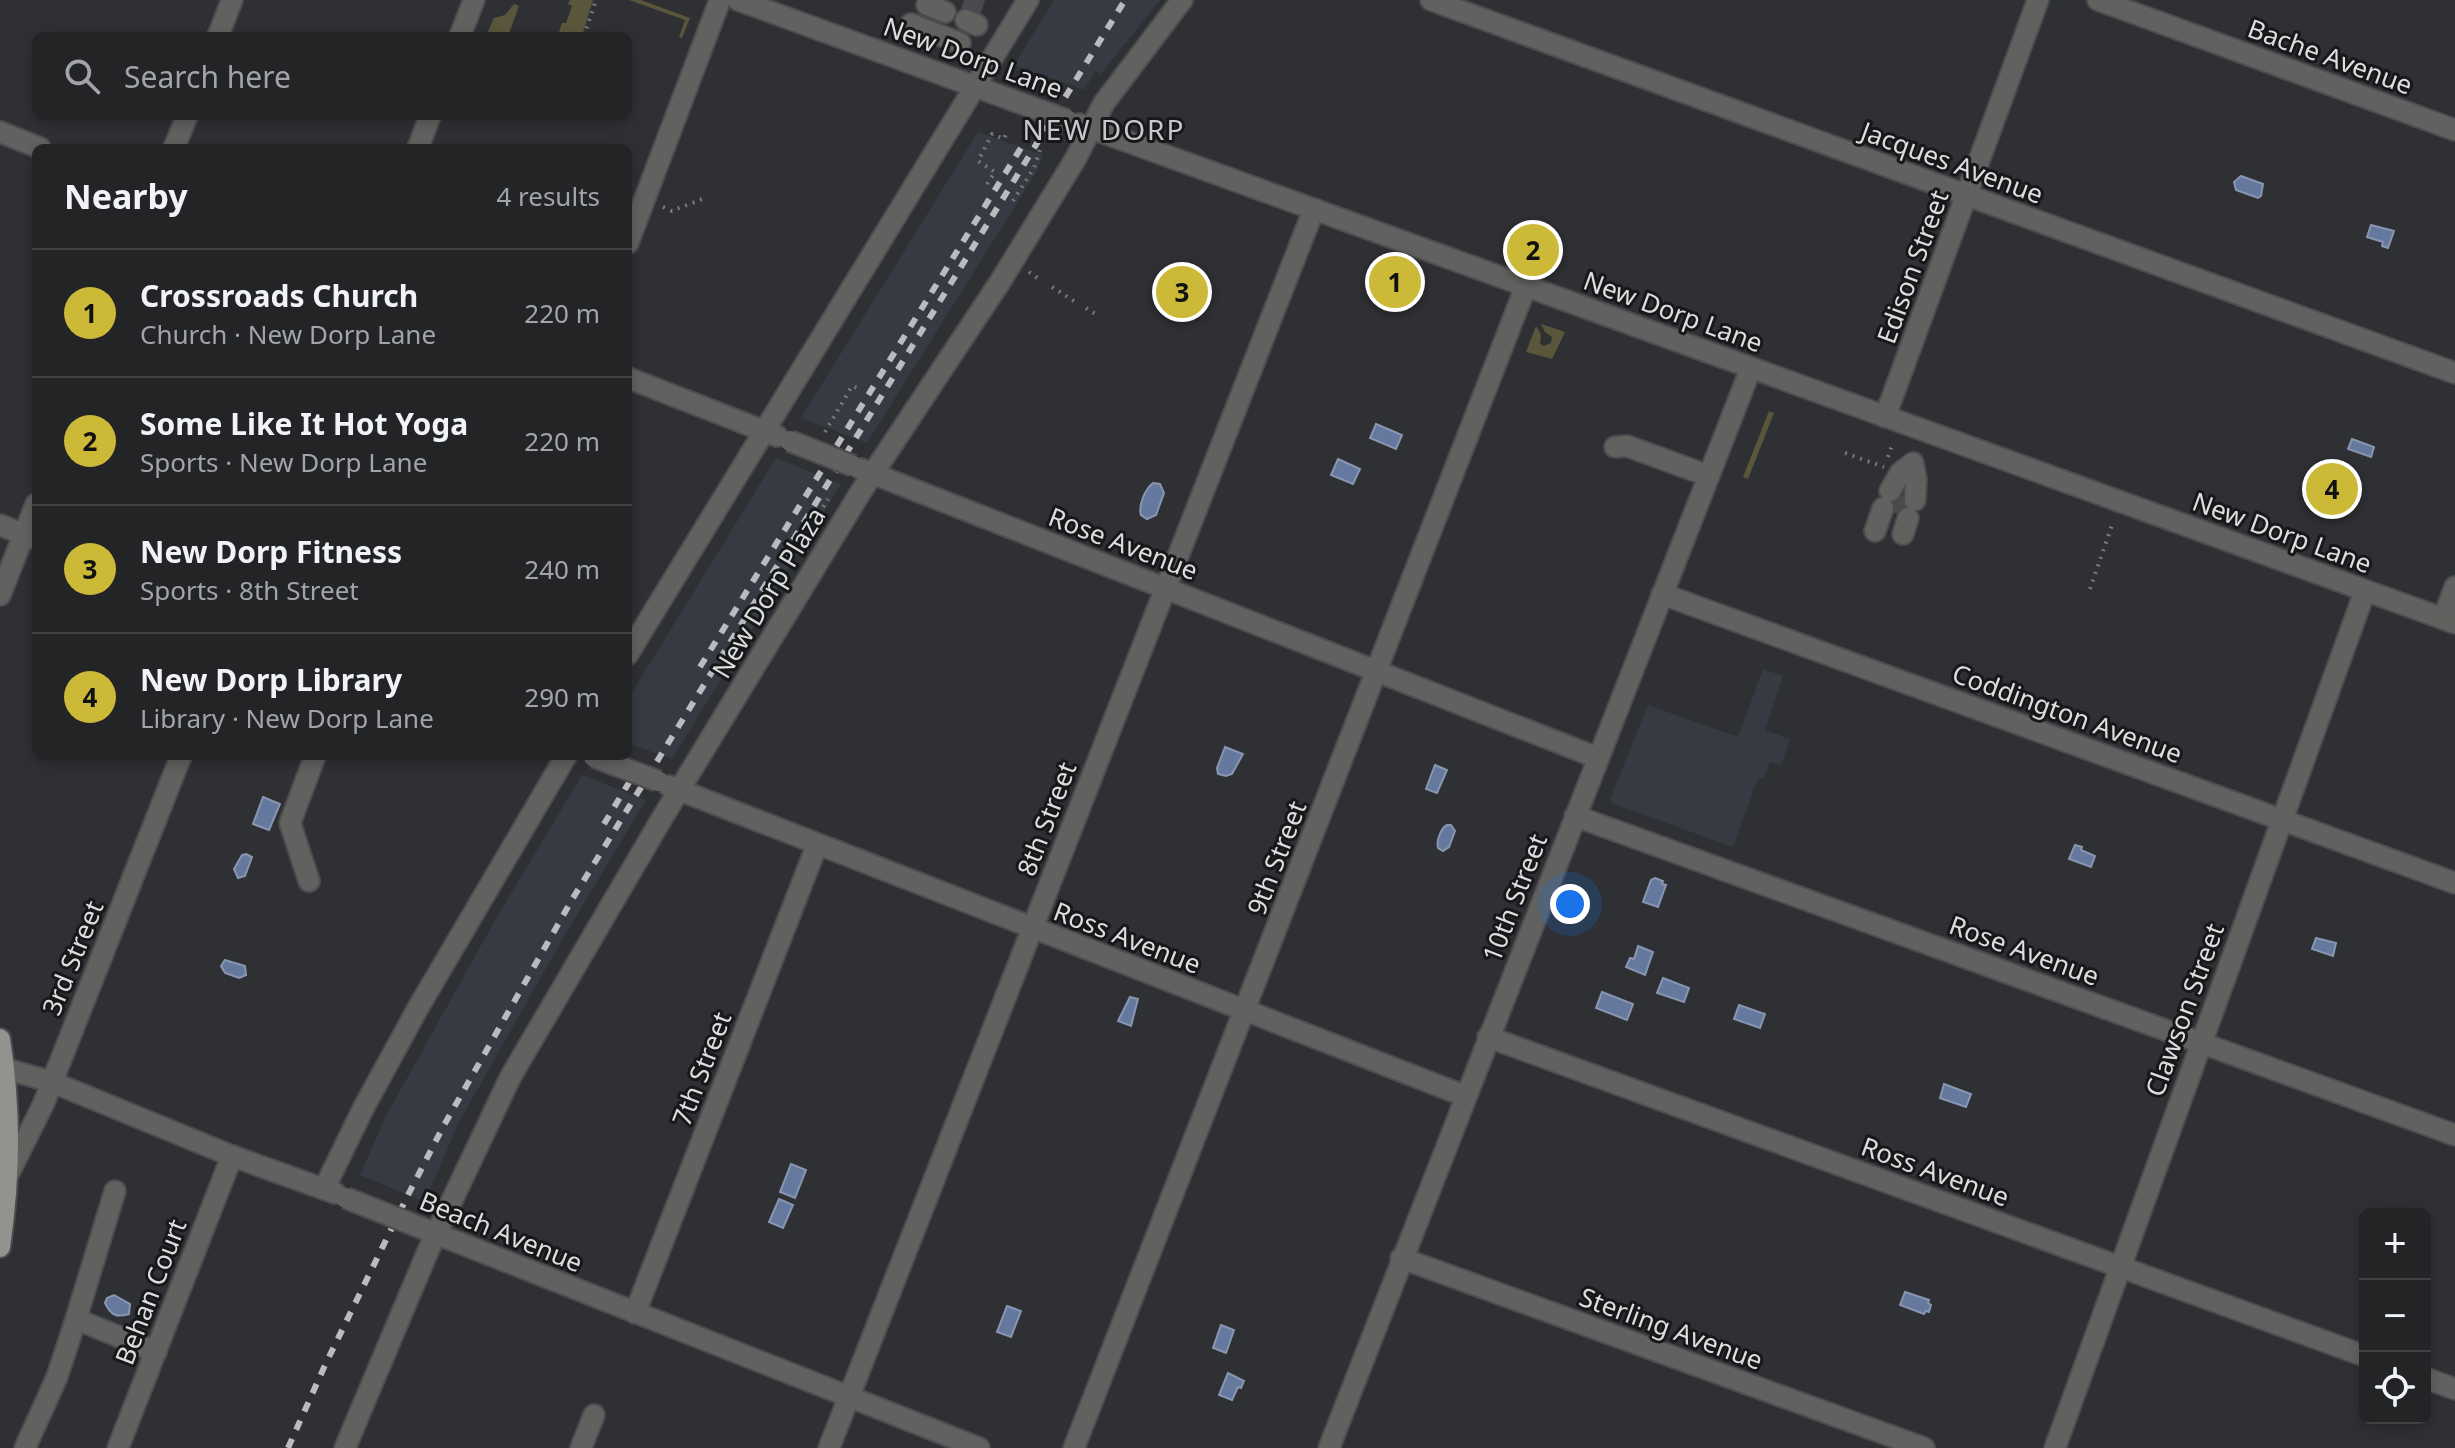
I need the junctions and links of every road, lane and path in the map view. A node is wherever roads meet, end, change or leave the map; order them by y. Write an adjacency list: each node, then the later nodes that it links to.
1 (232, 0): 12 (street)
2 (474, 0): 13 (street)
3 (596, 0): 14 (path)
4 (720, 0): 33 (street)
5 (738, 0): 16 (street, New Dorp Lane)
6 (1028, 0): 16 (street)
7 (1182, 0): 19 (street, New Dorp Plaza)
8 (1431, 0): 28 (street, Jacques Avenue)
9 (2038, 0): 28 (street, Edison Street)
10 (2098, 0): 20 (street, Bache Avenue)
11 (911, 24): 15 (street)
12 (220, 32)
13 (462, 32)
14 (585, 32)
15 (960, 43)
16 (976, 86): 19 (street, New Dorp Lane, bridge); 46 (street)
17 (185, 120): 23 (street)
18 (428, 120): 24 (street)
19 (1091, 129): 32 (street, New Dorp Lane); 52 (street, New Dorp Plaza)
20 (2455, 130)
21 (0, 132): 25 (street)
22 (1006, 134): 27 (path)
23 (176, 144)
24 (420, 144)
25 (32, 145)
26 (1041, 147): 30 (path)
27 (987, 184)
28 (1968, 196): 42 (street, Jacques Avenue); 45 (street, Edison Street)
29 (702, 199): 31 (path)
30 (1013, 201)
31 (663, 207)
32 (1314, 209): 36 (street, New Dorp Lane); 61 (street, 8th Street)
33 (632, 232)
34 (1029, 272): 35 (path)
35 (1040, 280)
36 (1526, 286): 41 (street, New Dorp Lane); 68 (street, 9th Street)
37 (1052, 287): 38 (path)
38 (1074, 301)
39 (1086, 308): 40 (path)
40 (1097, 315)
41 (1751, 368): 45 (street, New Dorp Lane); 53 (street, 10th Street)
42 (2455, 373)
43 (632, 380): 46 (street, Rose Avenue)
44 (857, 388): 48 (path)
45 (1885, 417): 47 (street, New Dorp Lane)
46 (765, 431): 52 (street, Rose Avenue, bridge); 67 (street)
47 (1924, 431): 55 (street); 63 (street, New Dorp Lane)
48 (825, 432)
49 (1615, 447): 53 (street)
50 (1845, 453): 51 (path)
51 (1871, 462)
52 (863, 470): 61 (street, Rose Avenue); 74 (street, New Dorp Plaza)
53 (1709, 476): 64 (street, 10th Street)
54 (828, 499): 58 (path)
55 (1895, 514)
56 (0, 525): 59 (street)
57 (2112, 525): 62 (path)
58 (812, 533)
59 (30, 537): 65 (street)
60 (2455, 587): 66 (street)
61 (1164, 588): 68 (street, Rose Avenue); 80 (street, 8th Street)
62 (2090, 589)
63 (2365, 591): 66 (street, New Dorp Lane); 76 (street, Clawson Street)
64 (1662, 594): 69 (street, 10th Street); 76 (street, Coddington Avenue)
65 (0, 595)
66 (2449, 621)
67 (632, 647)
68 (1377, 671): 69 (street, Rose Avenue); 81 (street, 9th Street)
69 (1598, 758): 75 (street, 10th Street)
70 (179, 760): 86 (street, 3rd Street)
71 (314, 760): 78 (street)
72 (564, 760): 91 (street)
73 (603, 760): 74 (street, Ross Avenue, bridge)
74 (680, 790): 77 (street, Ross Avenue); 93 (street, New Dorp Plaza)
75 (1575, 816): 82 (street, 10th Street); 84 (street, Rose Avenue)
76 (2282, 820): 79 (street, Coddington Avenue); 84 (street, Clawson Street)
77 (817, 845): 80 (street, Ross Avenue); 97 (street, 7th Street)
78 (309, 881)
79 (2455, 883)
80 (1032, 929): 81 (street, Ross Avenue); 103 (street, 8th Street)
81 (1245, 1011): 87 (street, Ross Avenue); 111 (street, 9th Street)
82 (1488, 1037): 87 (street, 10th Street); 96 (street, Ross Avenue)
83 (0, 1039): 85 (main road)
84 (2201, 1043): 88 (street, Rose Avenue); 96 (street, Clawson Street)
85 (3, 1068): 86 (street, Beach Avenue); 90 (main road)
86 (52, 1082): 89 (street, Beach Avenue); 90 (street, 3rd Street)
87 (1465, 1096): 95 (street, 10th Street)
88 (2455, 1135)
89 (232, 1156): 91 (street, Beach Avenue); 99 (street, Behan Court)
90 (7, 1177): 94 (main road)
91 (324, 1189): 93 (street, Beach Avenue, bridge)
92 (115, 1191): 98 (street)
93 (437, 1235): 97 (street, Beach Avenue); 107 (street, New Dorp Plaza)
94 (0, 1247)
95 (1401, 1258): 112 (street, 10th Street); 113 (street, Sterling Avenue)
96 (2120, 1267): 100 (street, Ross Avenue); 114 (street, Clawson Street)
97 (635, 1313): 103 (street, Beach Avenue)
98 (76, 1319): 99 (street); 105 (street)
99 (156, 1352): 106 (street, Behan Court)
100 (2359, 1354)
101 (2431, 1380): 102 (street)
102 (2455, 1389)
103 (849, 1397): 109 (street, 8th Street); 110 (street, Beach Avenue)
104 (594, 1415): 108 (street)
105 (25, 1448)
106 (118, 1448)
107 (345, 1448)
108 (581, 1448)
109 (829, 1448)
110 (979, 1448)
111 (1074, 1448)
112 (1329, 1448)
113 (1924, 1448)
114 (2055, 1448)

